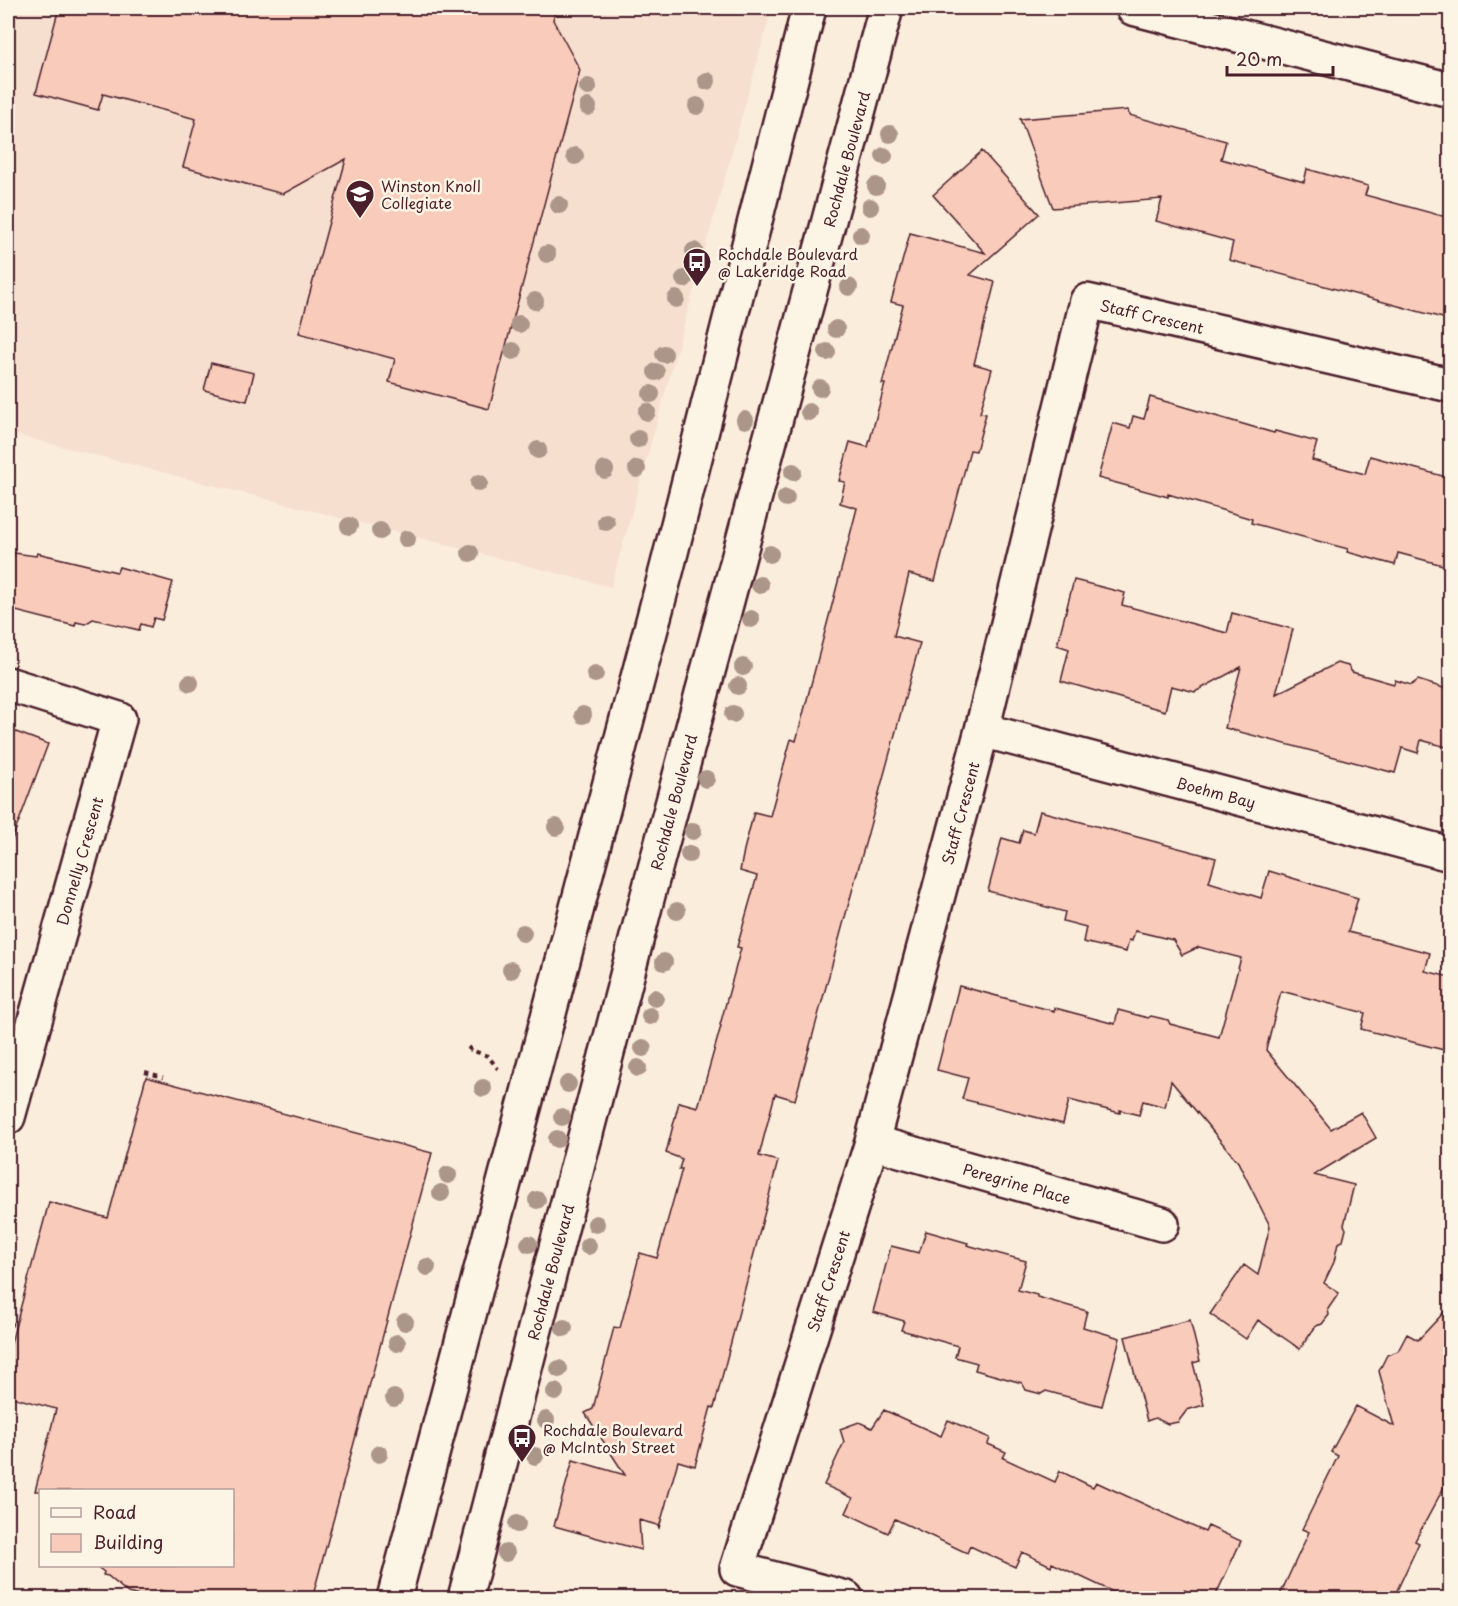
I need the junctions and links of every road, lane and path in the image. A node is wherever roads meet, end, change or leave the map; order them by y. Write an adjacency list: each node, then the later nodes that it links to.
1 (809, 8): 18 (street)
2 (886, 8): 19 (street, Rochdale Boulevard)
3 (1133, 8): 4 (street)
4 (1450, 90)
5 (1450, 385): 7 (street, Staff Crescent)
6 (8, 684): 13 (street, Donnelly Crescent)
7 (982, 730): 8 (street, Boehm Bay); 14 (street, Staff Crescent)
8 (1450, 854)
9 (468, 1047): 10 (path)
10 (499, 1069)
11 (145, 1072): 12 (path)
12 (162, 1077)
13 (8, 1117)
14 (872, 1142): 15 (street, Peregrine Place); 20 (street, Staff Crescent)
15 (1162, 1224)
16 (12, 1321): 17 (path)
17 (8, 1335)
18 (394, 1599)
19 (465, 1599)
20 (846, 1599)

